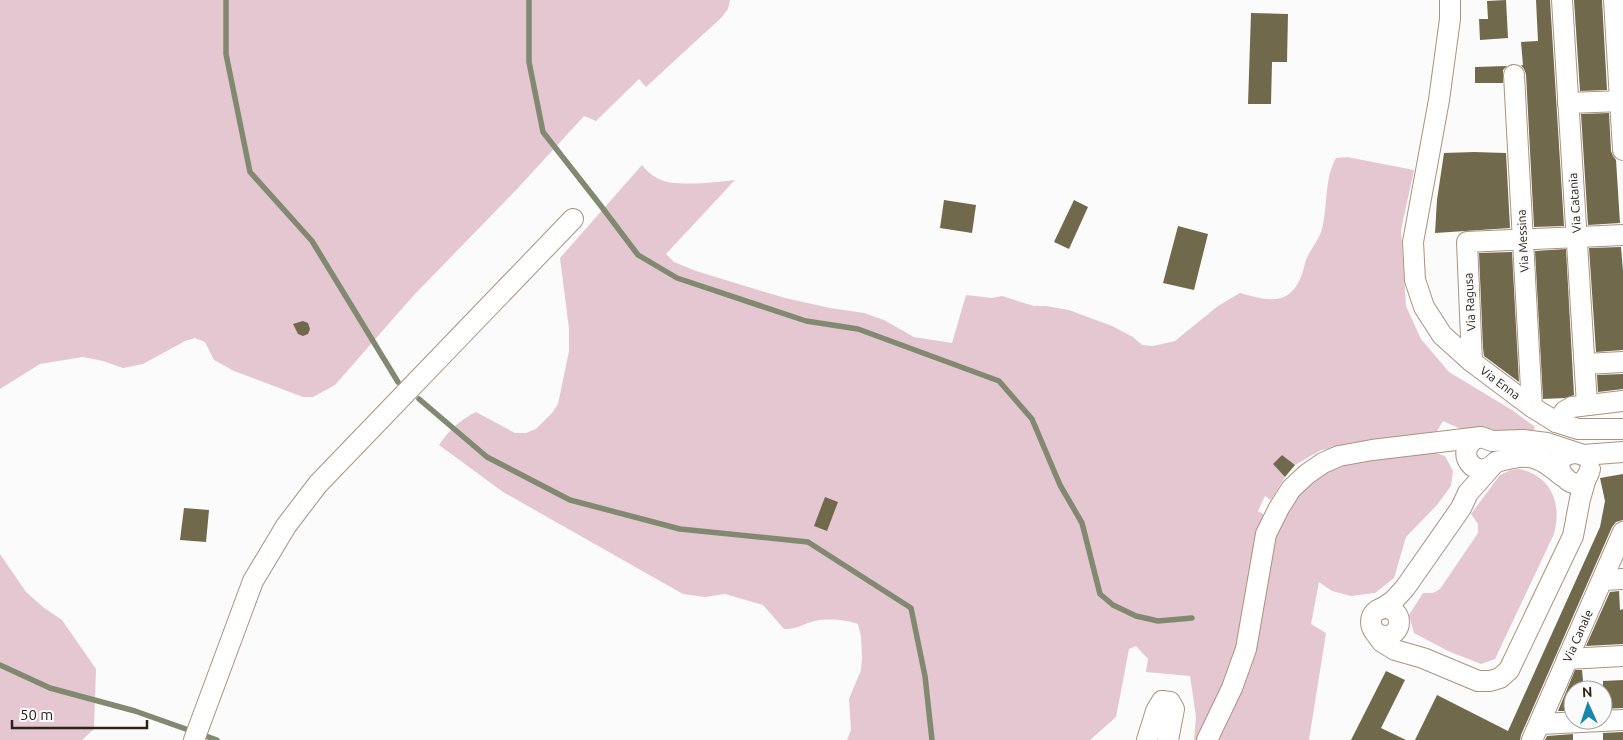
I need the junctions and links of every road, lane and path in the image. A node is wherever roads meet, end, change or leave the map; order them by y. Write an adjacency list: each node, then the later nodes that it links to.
1 (1450, 0): 12 (street, Via Enna)
2 (1562, 0): 6 (street, Via Catania)
3 (1614, 0): 5 (street)
4 (1514, 75): 11 (street, Via Messina)
5 (1621, 101): 6 (street); 7 (street)
6 (1568, 103): 10 (street, Via Catania)
7 (1623, 150)
8 (572, 219): 37 (street)
9 (1623, 235): 10 (street)
10 (1577, 237): 11 (street); 14 (street, Via Catania)
11 (1523, 239): 12 (street, Via Ragusa); 17 (street, Via Messina)
12 (1472, 362): 17 (street, Via Enna)
13 (1623, 362): 14 (street)
14 (1585, 364): 16 (street, Via Catania)
15 (1623, 402): 16 (street)
16 (1587, 405): 18 (street)
17 (1532, 407): 18 (street, Via Enna)
18 (1556, 422): 19 (street, Via Enna)
19 (1623, 430)
20 (1485, 440): 21 (street); 24 (street); 25 (street); 26 (street)
21 (1433, 444): 24 (street); 40 (street)
22 (1623, 452): 26 (street)
23 (1623, 456): 26 (street)
24 (1468, 460): 25 (street); 27 (street)
25 (1494, 464): 26 (street); 27 (street)
26 (1577, 469): 33 (street)
27 (1468, 493): 31 (street)
28 (1623, 532): 30 (street, Via Canale)
29 (1623, 579): 30 (street)
30 (1603, 580): 34 (street, Via Canale)
31 (1392, 618): 33 (street); 33 (street)
32 (1623, 656): 34 (street)
33 (1423, 658)
34 (1568, 659): 36 (street, Via Canale)
35 (1623, 720): 36 (street)
36 (1536, 732)
37 (194, 740)
38 (1148, 740): 39 (street)
39 (1168, 740)
40 (1207, 740)

